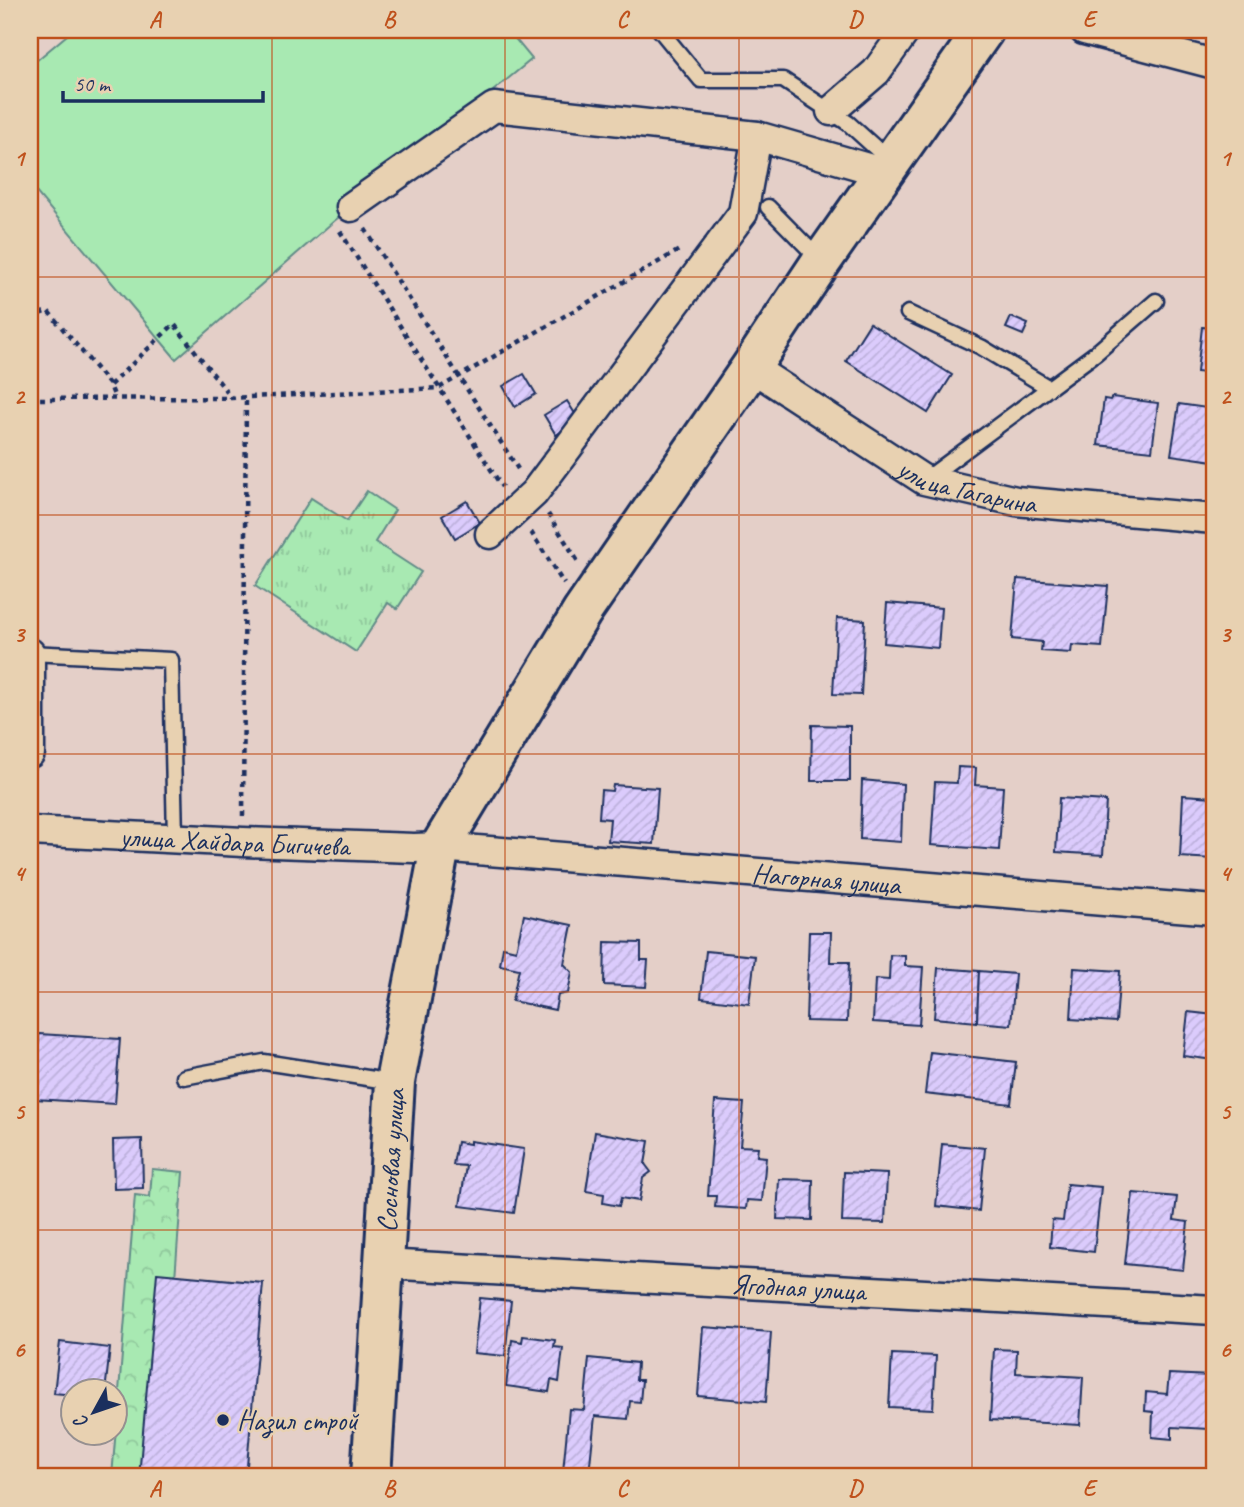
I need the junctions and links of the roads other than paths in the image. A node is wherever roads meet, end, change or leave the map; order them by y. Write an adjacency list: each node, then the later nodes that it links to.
1 (660, 30): 7 (lane)
2 (906, 30): 7 (street)
3 (984, 30): 9 (street)
4 (1084, 30): 5 (street)
5 (1146, 38): 6 (street)
6 (1214, 64)
7 (831, 111): 9 (lane)
8 (757, 136): 9 (street); 11 (street); 19 (street)
9 (888, 168): 12 (street)
10 (768, 207): 12 (lane)
11 (342, 214)
12 (821, 261): 15 (street)
13 (1156, 301): 16 (lane)
14 (908, 313): 16 (lane)
15 (751, 367): 17 (street, улица Гагарина); 24 (street)
16 (1049, 388): 17 (lane)
17 (924, 480): 18 (street, улица Гагарина)
18 (1214, 519)
19 (490, 534)
20 (30, 653): 21 (street); 23 (lane)
21 (30, 753)
22 (30, 831): 23 (street, улица Хайдара Бигичева)
23 (175, 838): 24 (street, улица Хайдара Бигичева)
24 (440, 847): 25 (street, Нагорная улица); 27 (street, Сосновая улица)
25 (1214, 910)
26 (184, 1077): 27 (lane)
27 (396, 1082): 28 (street, Сосновая улица)
28 (383, 1264): 29 (street, Ягодная улица); 30 (street, Сосновая улица)
29 (1214, 1310)
30 (371, 1477)

